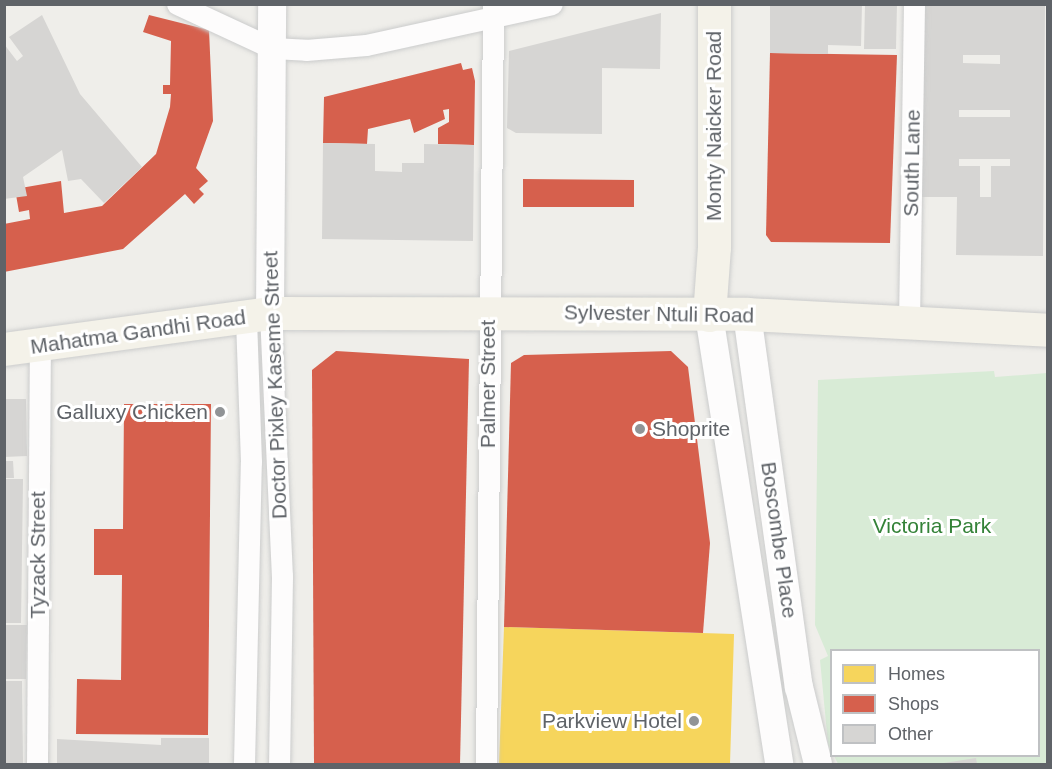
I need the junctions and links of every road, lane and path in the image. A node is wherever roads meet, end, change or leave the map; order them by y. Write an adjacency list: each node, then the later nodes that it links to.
1 (177, 4): 7 (street)
2 (272, 4): 7 (street, Doctor Pixley Kaseme Street)
3 (552, 4): 6 (street)
4 (714, 4): 8 (main road, Monty Naicker Road)
5 (914, 4): 13 (street, South Lane)
6 (493, 12): 7 (street); 9 (street, Palmer Street)
7 (272, 48): 11 (street, Doctor Pixley Kaseme Street)
8 (714, 247): 10 (main road, Monty Naicker Road); 12 (main road, Monty Naicker Road)
9 (489, 312): 11 (main road, Sylvester Ntuli Road); 12 (main road, Sylvester Ntuli Road); 22 (street, Palmer Street)
10 (747, 314): 12 (main road, Sylvester Ntuli Road); 13 (main road, Sylvester Ntuli Road); 17 (street, Boscombe Place)
11 (258, 315): 15 (main road, Mahatma Gandhi Road); 20 (street, Doctor Pixley Kaseme Street); 21 (street, Doctor Pixley Kaseme Street)
12 (709, 315): 18 (street, Boscombe Place)
13 (909, 322): 14 (main road, Sylvester Ntuli Road)
14 (1047, 330)
15 (40, 346): 16 (main road, Mahatma Gandhi Road); 19 (street, Tyzack Street)
16 (4, 349)
17 (775, 517): 18 (street); 24 (street, Boscombe Place)
18 (754, 617): 23 (street, Boscombe Place)
19 (37, 765)
20 (244, 765)
21 (279, 765)
22 (486, 765)
23 (778, 765)
24 (818, 765)

